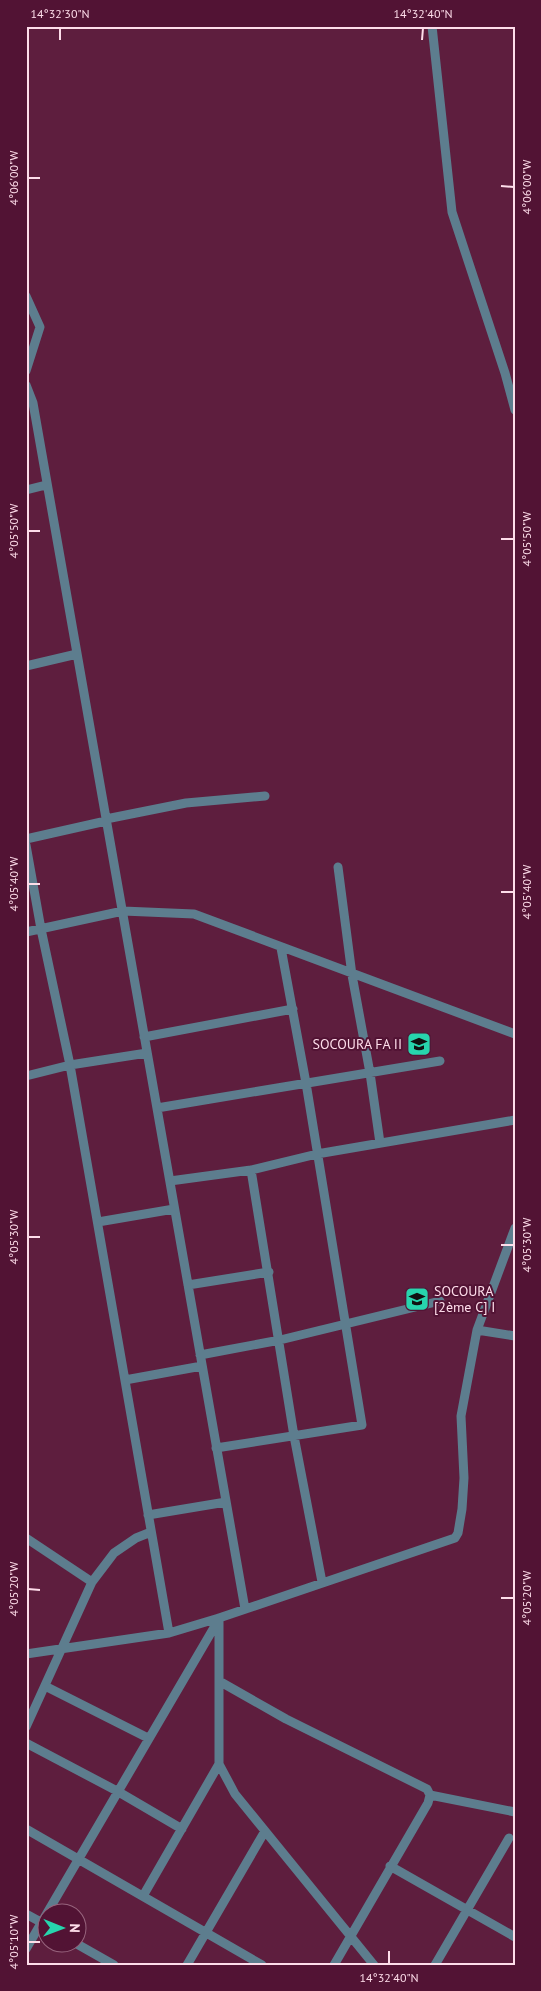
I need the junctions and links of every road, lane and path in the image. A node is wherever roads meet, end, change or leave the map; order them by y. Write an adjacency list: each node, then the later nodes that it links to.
1 (432, 26): 6 (street)
2 (26, 296): 3 (street)
3 (26, 372)
4 (26, 385): 5 (street)
5 (30, 404): 7 (street)
6 (515, 410)
7 (46, 485): 8 (street); 9 (street)
8 (26, 490)
9 (77, 654): 10 (street); 12 (street)
10 (26, 666)
11 (265, 796): 12 (street)
12 (106, 820): 13 (street); 16 (street)
13 (26, 839)
14 (26, 845): 17 (street)
15 (338, 867): 20 (street)
16 (123, 911): 17 (street); 19 (street); 23 (street)
17 (41, 929): 18 (street); 26 (street)
18 (26, 932)
19 (281, 948): 20 (street); 21 (street)
20 (352, 975): 22 (street); 27 (street)
21 (293, 1009): 23 (street); 29 (street)
22 (515, 1034)
23 (144, 1037): 24 (street)
24 (147, 1053): 26 (street); 30 (street)
25 (440, 1061): 27 (street)
26 (70, 1065): 28 (street); 37 (street)
27 (370, 1073): 29 (street); 32 (street)
28 (26, 1076)
29 (306, 1083): 30 (street); 33 (street)
30 (157, 1108): 35 (street)
31 (515, 1120): 32 (street)
32 (380, 1143): 33 (street)
33 (317, 1154): 34 (street); 42 (street)
34 (251, 1170): 35 (street); 39 (street)
35 (170, 1181): 36 (street)
36 (174, 1209): 37 (street); 40 (street)
37 (98, 1222): 48 (street)
38 (515, 1228): 43 (street)
39 (268, 1272): 40 (street); 45 (street)
40 (188, 1285): 46 (street)
41 (440, 1301): 42 (street)
42 (345, 1326): 45 (street); 49 (street)
43 (477, 1330): 44 (street); 56 (street)
44 (515, 1336)
45 (280, 1340): 46 (street); 49 (street)
46 (200, 1355): 47 (street)
47 (202, 1366): 48 (street); 50 (street)
48 (125, 1380): 52 (street)
49 (294, 1436): 50 (street); 56 (street)
50 (216, 1448): 51 (street)
51 (226, 1502): 52 (street); 57 (street)
52 (148, 1515): 53 (street)
53 (151, 1532): 55 (street); 59 (street)
54 (26, 1538): 55 (street)
55 (92, 1582): 60 (street)
56 (322, 1582): 57 (street)
57 (244, 1609): 58 (street)
58 (220, 1618): 59 (street); 62 (street); 65 (street)
59 (169, 1633): 60 (street)
60 (62, 1647): 61 (street); 63 (street)
61 (26, 1654)
62 (219, 1681): 67 (street); 69 (street)
63 (45, 1686): 64 (street); 65 (street)
64 (26, 1728)
65 (148, 1738): 68 (street)
66 (26, 1743): 68 (street)
67 (219, 1764): 72 (street); 73 (street)
68 (117, 1791): 72 (street); 75 (street)
69 (430, 1794): 70 (street); 76 (street)
70 (515, 1812)
71 (26, 1829): 75 (street)
72 (182, 1829): 77 (street)
73 (264, 1831): 83 (street); 84 (street)
74 (509, 1838): 79 (street)
75 (78, 1859): 77 (street); 78 (street)
76 (390, 1866): 79 (street); 84 (street)
77 (143, 1896): 83 (street)
78 (54, 1904)
79 (468, 1910): 85 (street); 93 (street)
80 (26, 1914): 81 (street)
81 (38, 1921)
82 (38, 1932): 86 (street)
83 (206, 1932): 89 (street); 90 (street)
84 (350, 1936): 91 (street); 92 (street)
85 (515, 1937)
86 (26, 1949)
87 (88, 1950): 88 (street)
88 (114, 1965)
89 (187, 1965)
90 (262, 1965)
91 (334, 1965)
92 (374, 1965)
93 (435, 1965)

